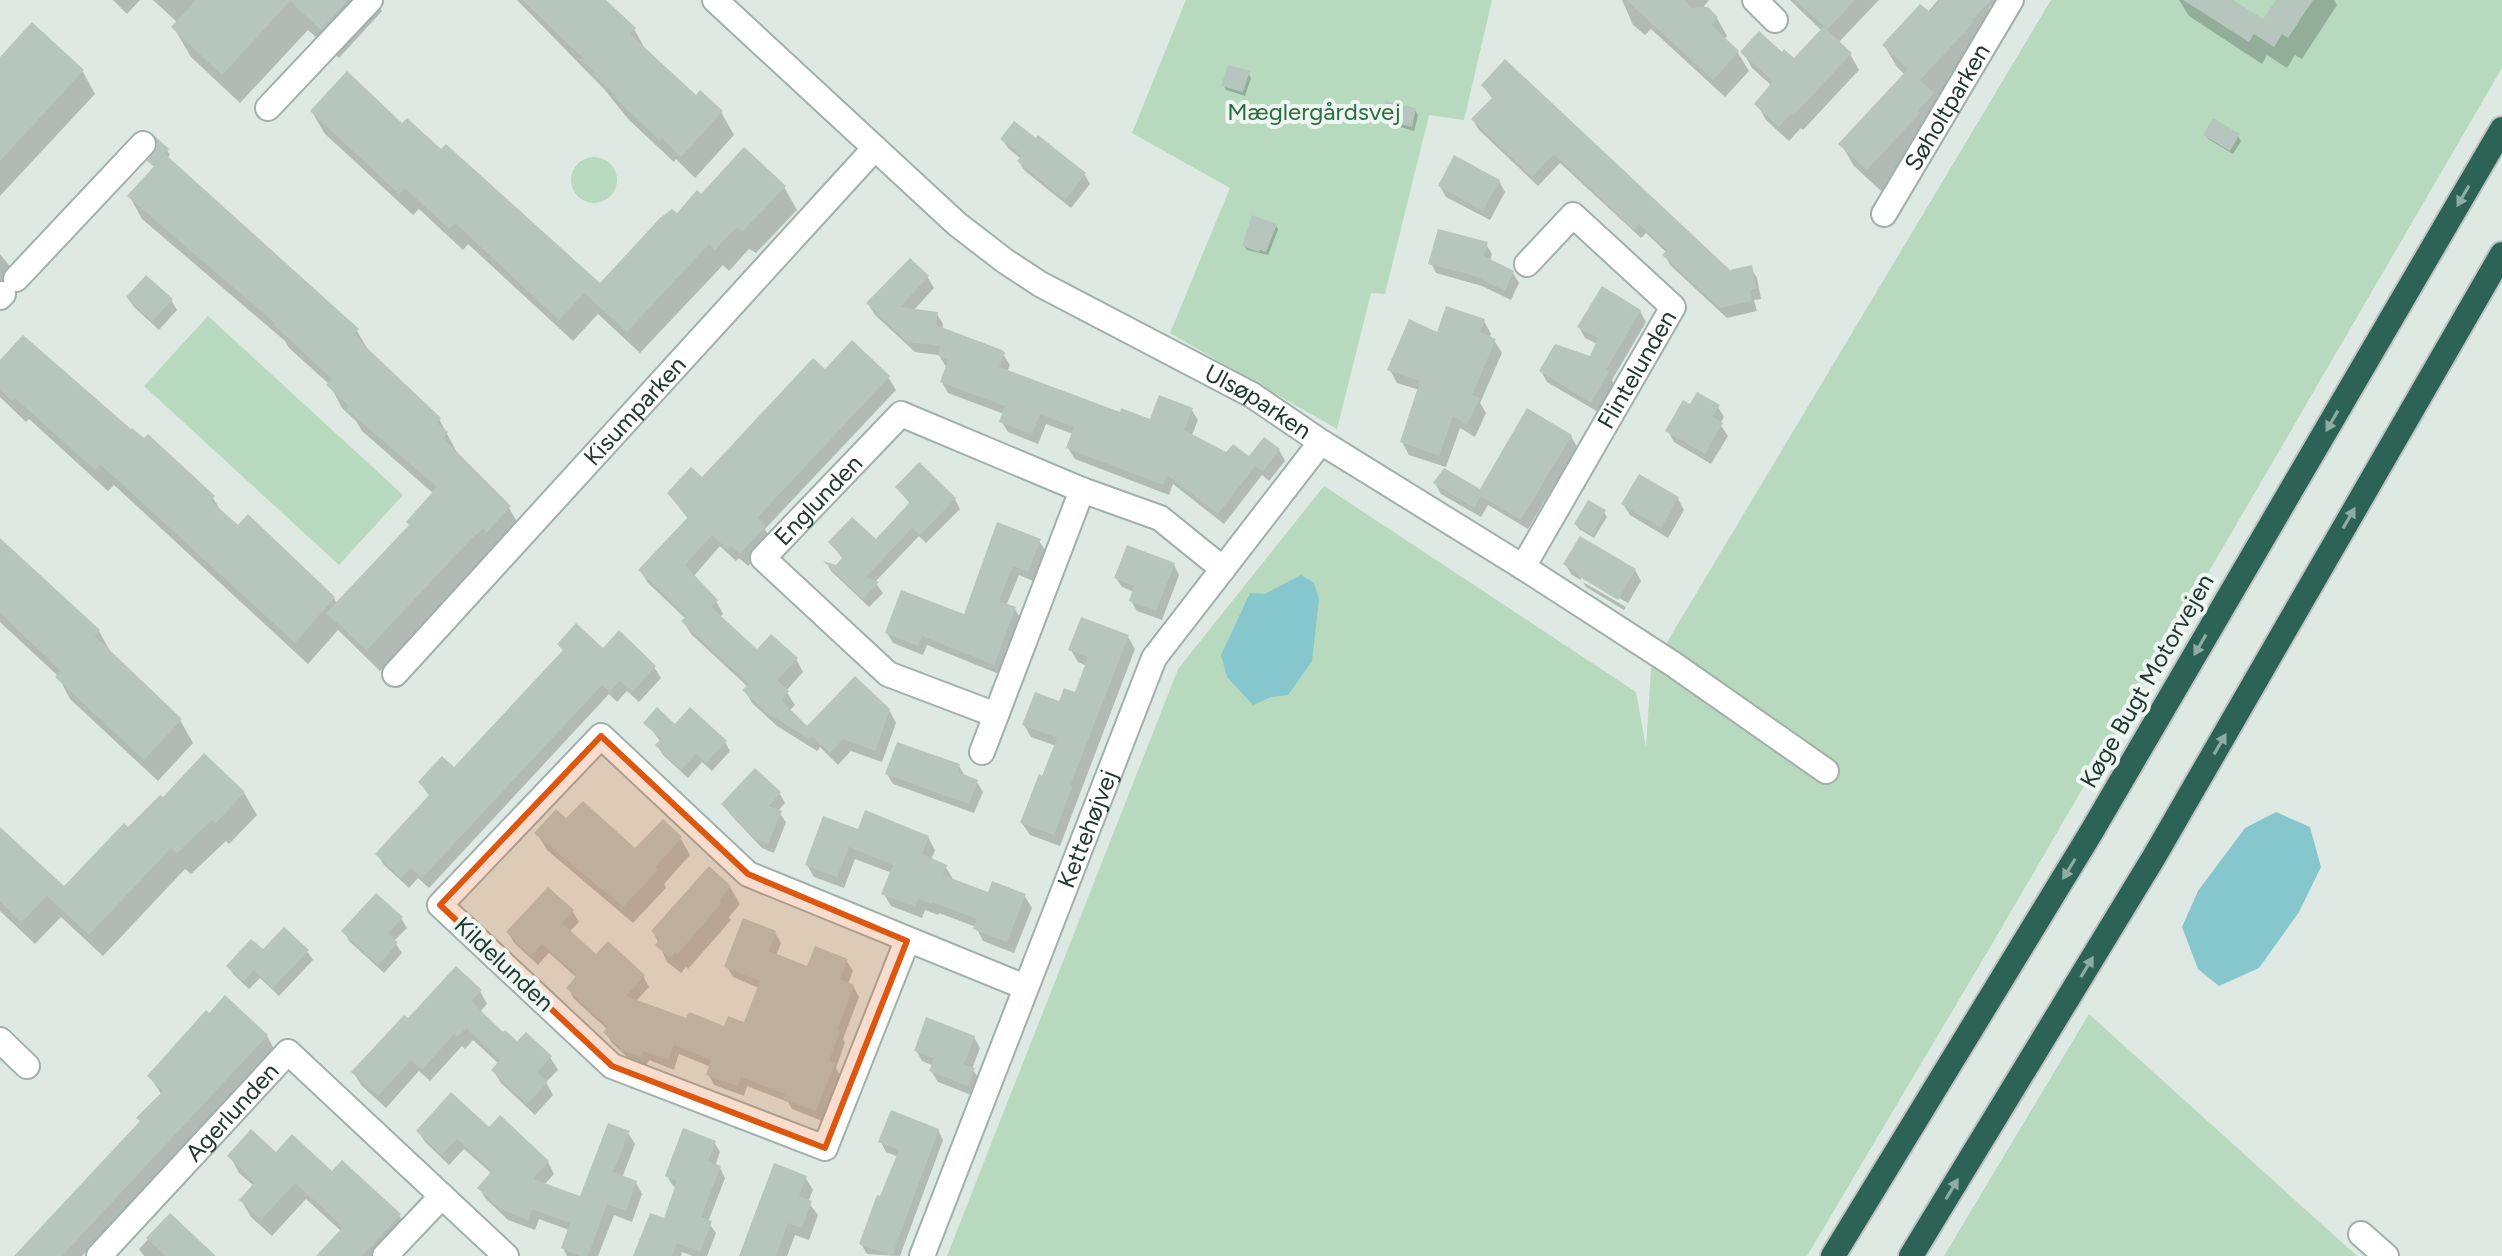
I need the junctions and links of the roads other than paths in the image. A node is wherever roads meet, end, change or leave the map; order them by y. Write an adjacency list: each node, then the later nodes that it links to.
1 (370, 0): 6 (street)
2 (715, 0): 9 (street, Ulsøparken)
3 (1755, 0): 5 (street)
4 (2011, 0): 10 (street, Søholtparken)
5 (1775, 20)
6 (268, 108)
7 (2502, 129): 32 (highway, Køge Bugt Motorvejen, one-way to 32)
8 (143, 144): 13 (street)
9 (875, 148): 14 (street, Ulsøparken); 18 (street, Kisumparken)
10 (1884, 214)
11 (2502, 254): 33 (highway, one-way to 11)
12 (1527, 264): 16 (street, Flintelunden)
13 (6, 290)
14 (1321, 442): 16 (street, Ulsøparken); 17 (street, Kettehøjvej)
15 (1082, 490): 17 (street, Englunden); 19 (street); 19 (street, Englunden)
16 (1523, 567): 21 (street, Ulsøparken)
17 (1223, 569): 23 (street, Kettehøjvej)
18 (395, 674)
19 (996, 715): 20 (street)
20 (982, 752)
21 (1826, 771)
22 (907, 941): 22 (street, Kildelunden); 23 (street, Kildelunden)
23 (1025, 987): 31 (street, Kettehøjvej)
24 (0, 1040): 25 (street)
25 (27, 1066)
26 (442, 1196): 28 (street, Agerlunden); 29 (street); 30 (street, Agerlunden)
27 (2361, 1234): 34 (street)
28 (99, 1256)
29 (385, 1256)
30 (506, 1256)
31 (922, 1256)
32 (1833, 1256)
33 (1911, 1256)
34 (2386, 1256)

